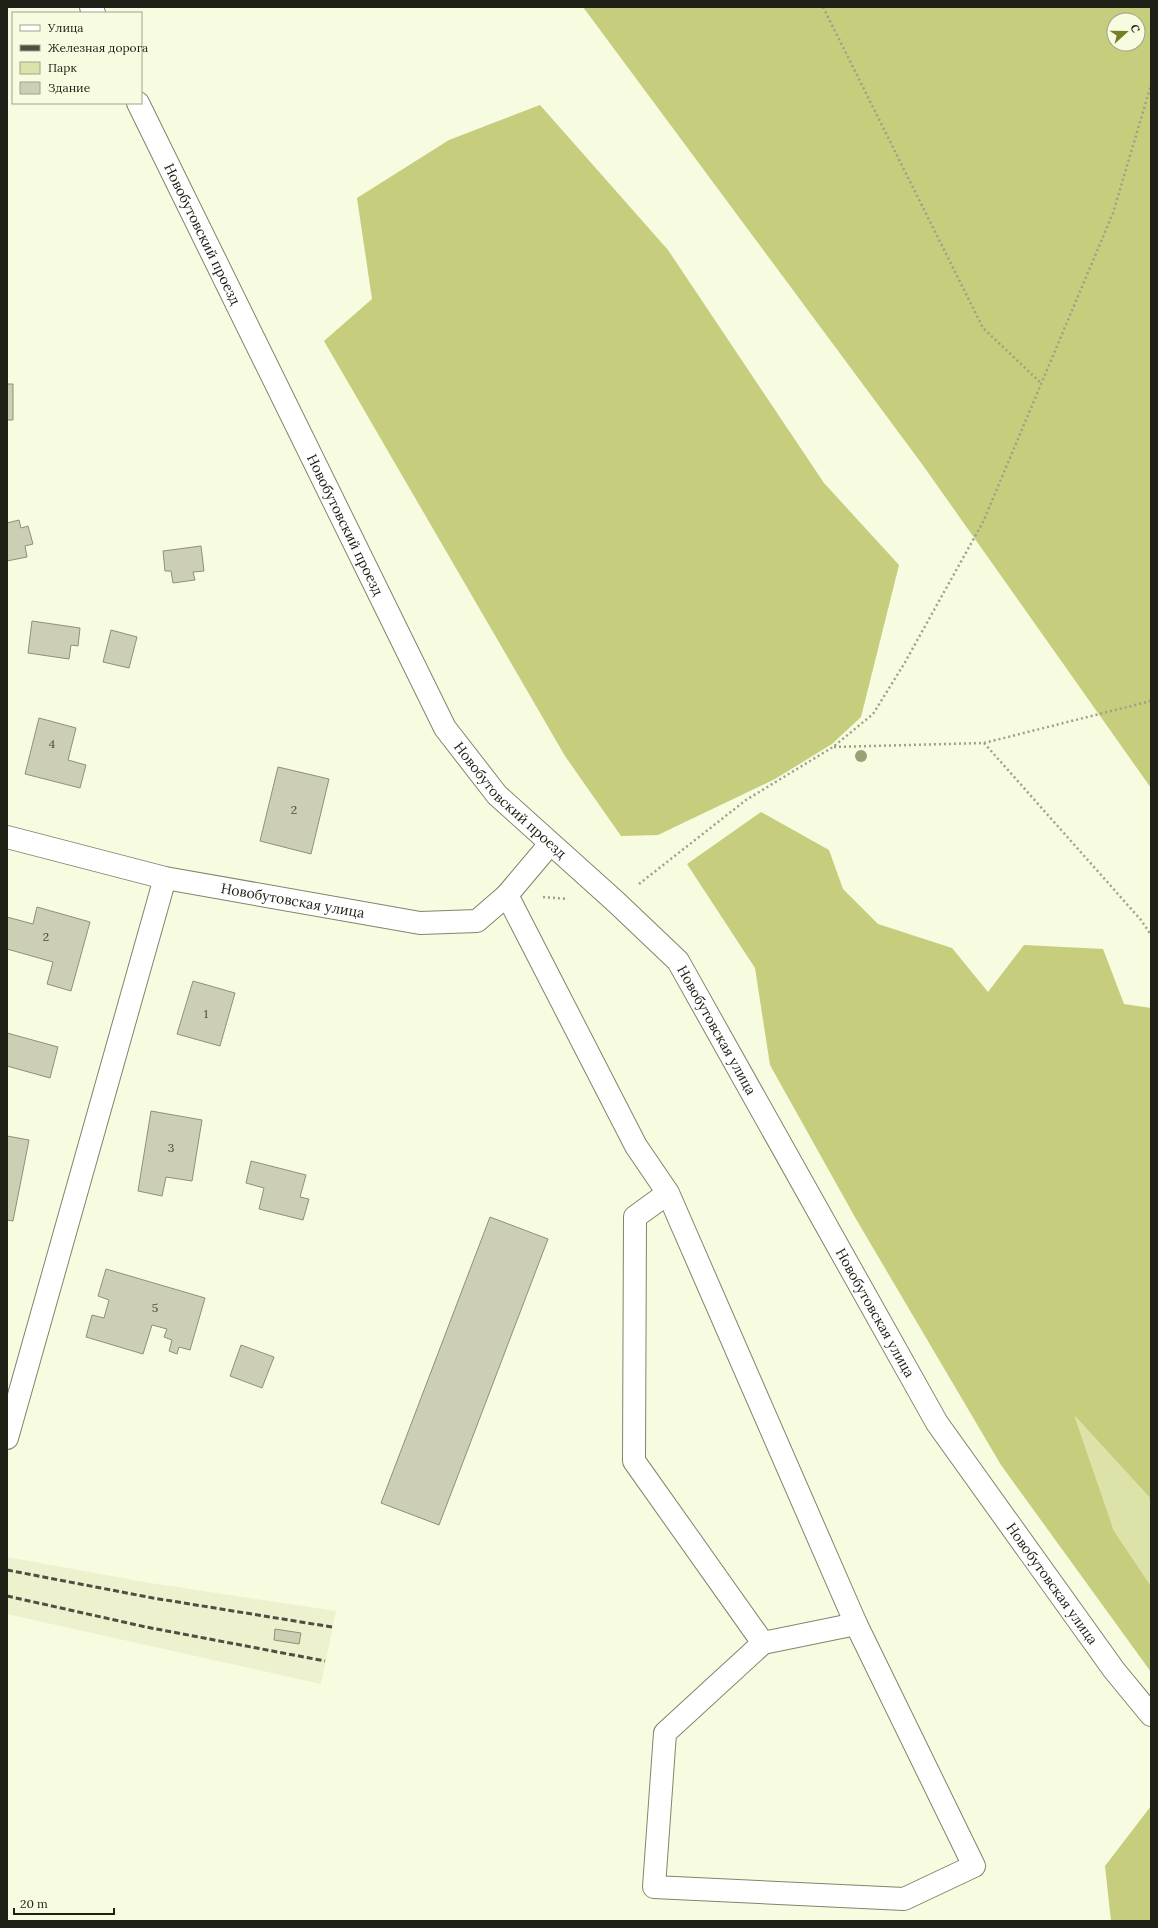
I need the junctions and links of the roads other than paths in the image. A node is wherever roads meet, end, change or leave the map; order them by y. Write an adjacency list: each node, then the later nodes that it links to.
1 (138, 104): 3 (street, Новобутовский проезд)
2 (7, 837): 4 (street, Новобутовская улица)
3 (550, 844): 5 (street, Новобутовская улица); 6 (street, Новобутовский проезд)
4 (165, 878): 5 (street, Новобутовская улица); 8 (street)
5 (507, 895): 7 (street)
6 (616, 902): 11 (street, Новобутовская улица)
7 (668, 1193): 9 (street); 10 (street)
8 (7, 1438)
9 (856, 1624): 10 (street); 10 (street)
10 (763, 1643)
11 (1151, 1715)

